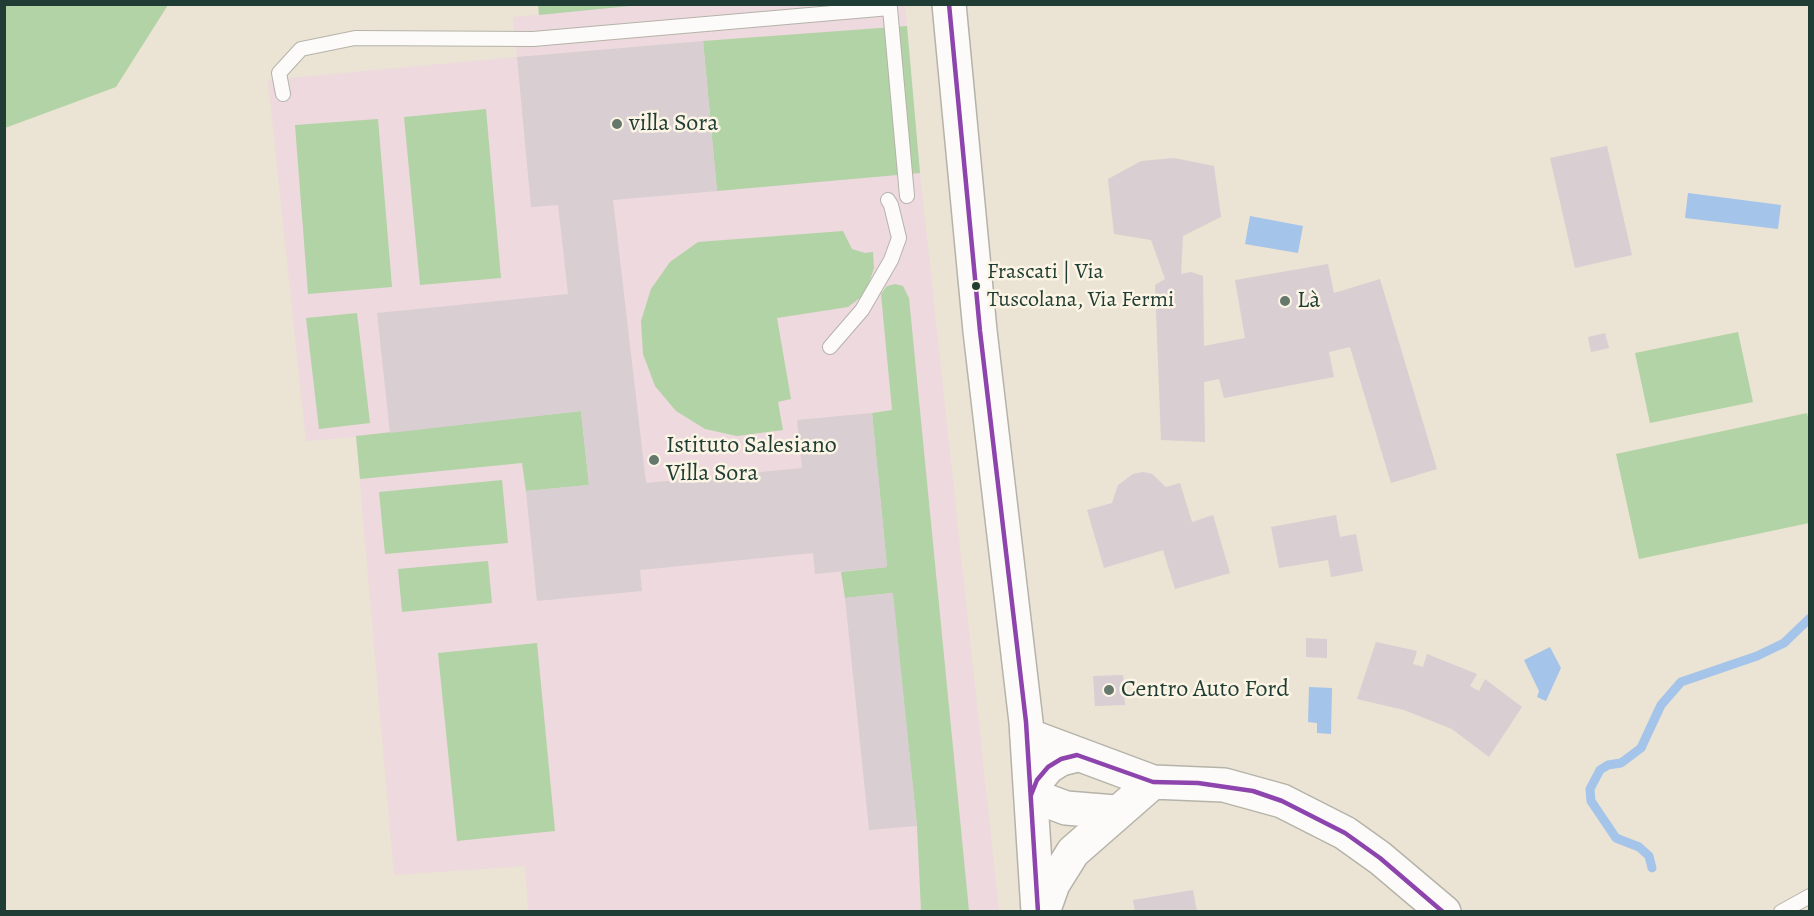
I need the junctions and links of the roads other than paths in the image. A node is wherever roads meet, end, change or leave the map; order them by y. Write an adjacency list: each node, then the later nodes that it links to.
1 (949, 4): 7 (main road)
2 (890, 6): 3 (lane); 4 (lane)
3 (283, 94)
4 (907, 196)
5 (888, 200): 6 (lane)
6 (830, 346)
7 (1028, 735): 8 (main road); 10 (main road)
8 (1077, 755): 9 (main road); 10 (main road)
9 (1153, 782): 11 (main road); 15 (main road)
10 (1031, 795): 11 (main road); 13 (main road)
11 (1115, 812): 14 (main road)
12 (1809, 896): 16 (lane)
13 (1038, 912)
14 (1043, 912)
15 (1444, 912)
16 (1781, 912)

